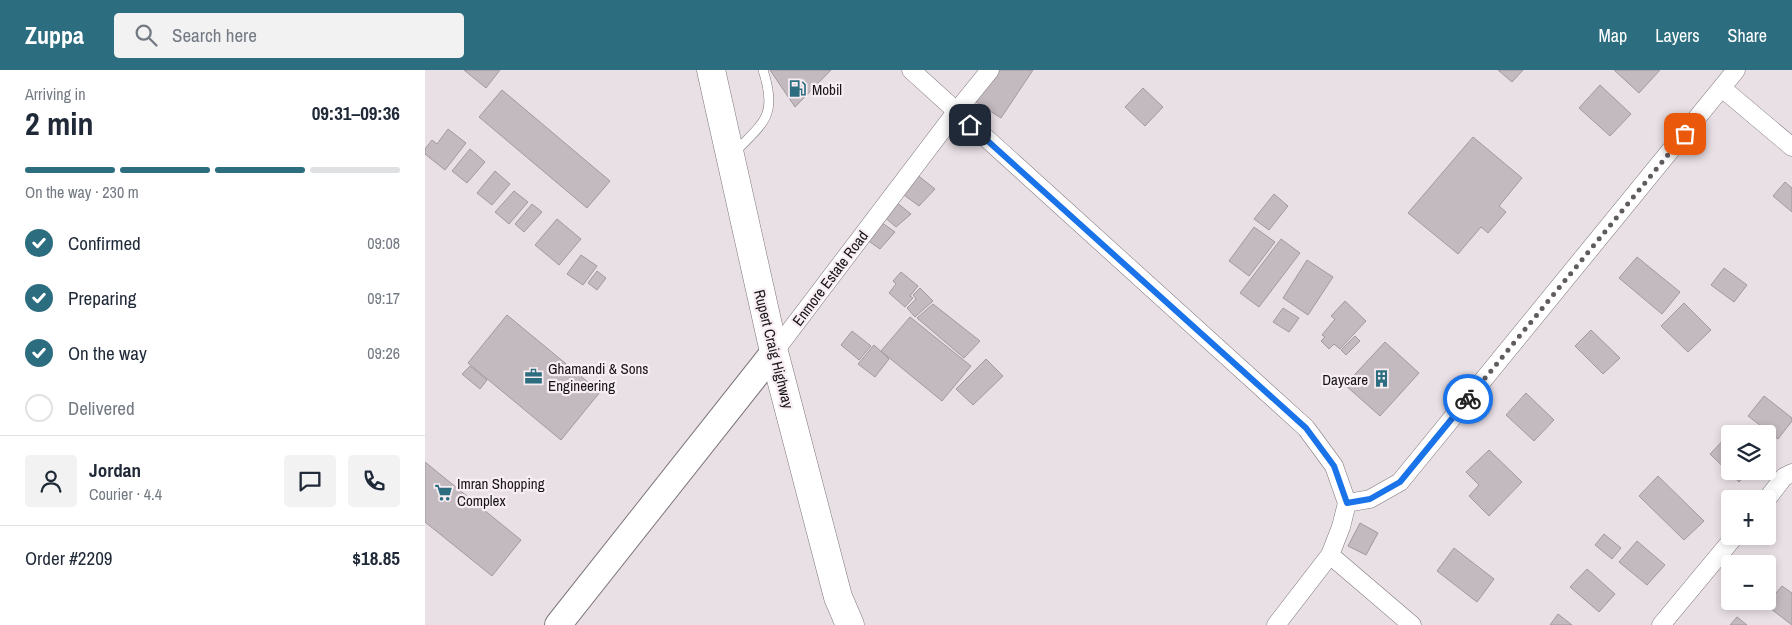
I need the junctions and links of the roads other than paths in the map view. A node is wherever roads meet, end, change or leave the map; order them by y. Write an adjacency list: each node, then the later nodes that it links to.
1 (711, 70): 9 (main road, Rupert Craig Highway)
2 (763, 70): 9 (lane)
3 (911, 70): 7 (street)
4 (990, 70): 7 (street, Enmore Estate Road)
5 (1736, 70): 6 (street)
6 (1722, 88): 8 (street); 13 (street)
7 (955, 112): 10 (street, Enmore Estate Road); 13 (street)
8 (1792, 147)
9 (730, 157): 10 (main road, Rupert Craig Highway)
10 (774, 352): 16 (main road, Enmore Estate Road); 17 (main road, Rupert Craig Highway)
11 (1792, 473): 12 (street)
12 (1774, 490)
13 (1347, 503): 15 (street)
14 (1728, 545): 20 (street)
15 (1330, 555): 18 (street); 19 (street)
16 (557, 625)
17 (850, 625)
18 (1275, 625)
19 (1412, 625)
20 (1661, 625)

